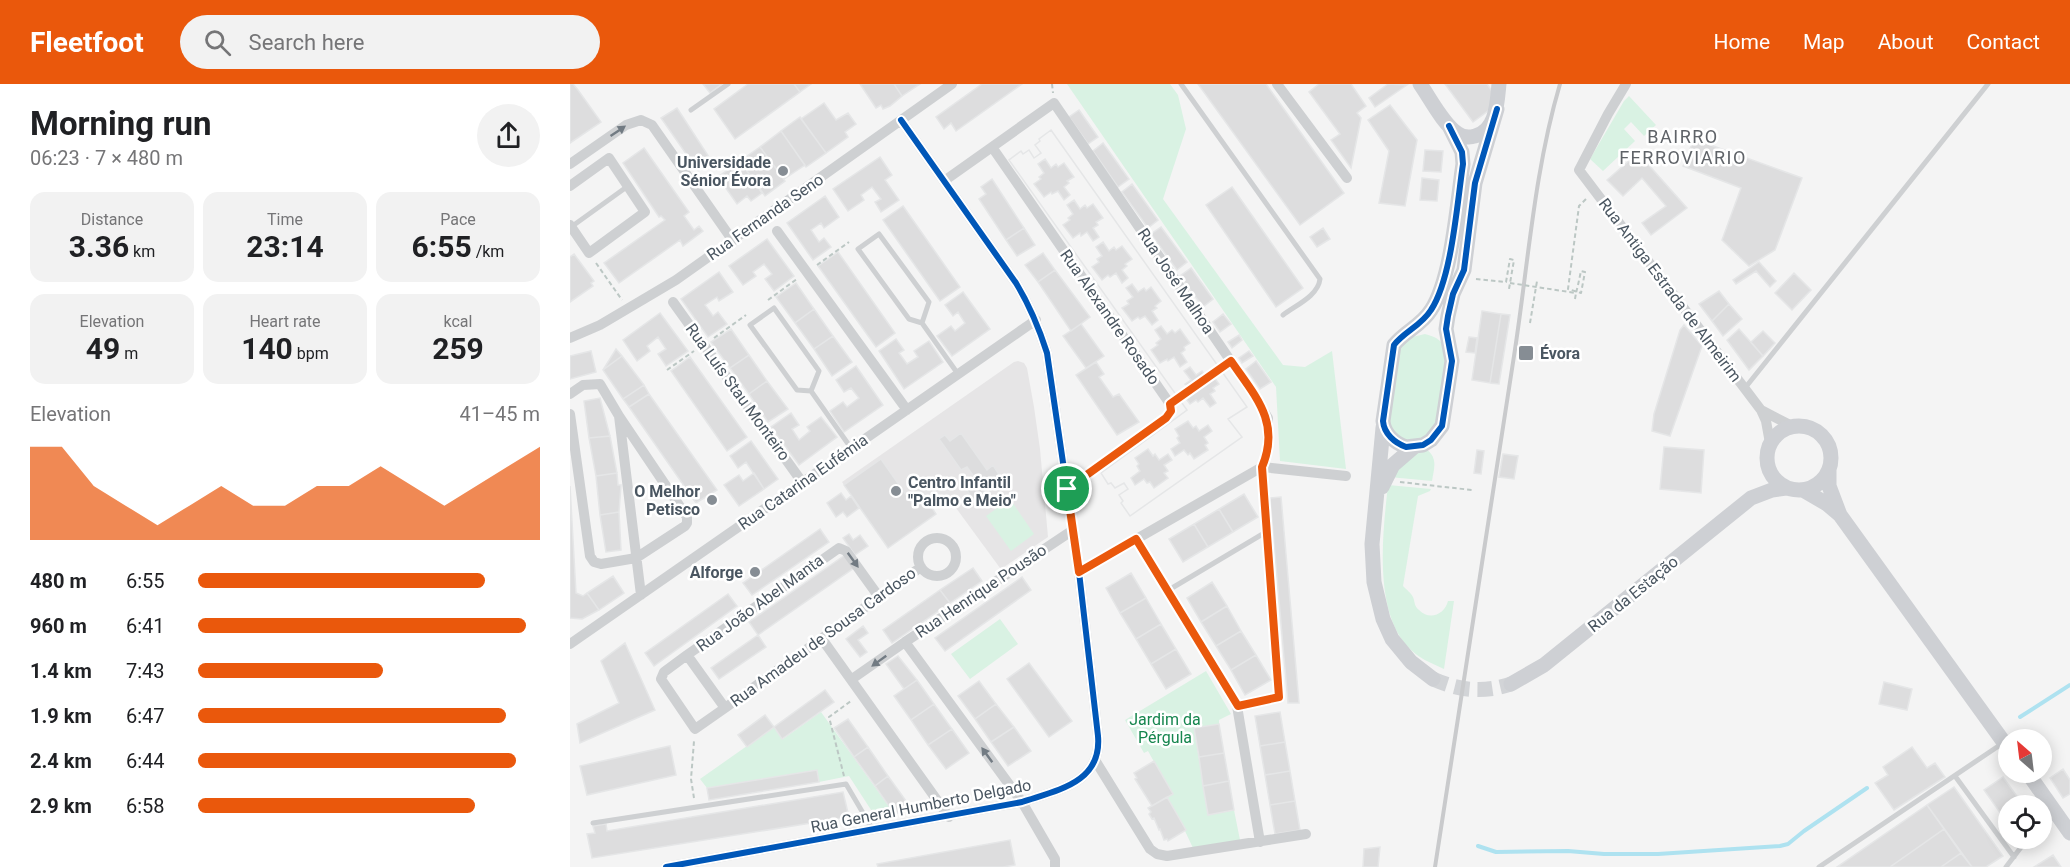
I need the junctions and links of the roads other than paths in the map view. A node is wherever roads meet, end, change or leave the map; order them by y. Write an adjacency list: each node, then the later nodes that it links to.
1 (728, 84): 10 (lane)
2 (952, 84): 11 (street, Rua Fernanda Seno)
3 (1181, 84): 23 (lane)
4 (1277, 84): 15 (street)
5 (1420, 84): 12 (street)
6 (1499, 84): 9 (street)
7 (1626, 84): 30 (street, Rua Antiga Estrada de Almeirim)
8 (1988, 84): 30 (lane)
9 (1497, 109): 12 (street); 28 (street)
10 (692, 110)
11 (901, 120): 16 (street); 21 (street, Rua Fernanda Seno)
12 (1449, 126): 26 (street)
13 (992, 147): 16 (street); 43 (street, Rua José Malhoa); 48 (street, Rua Alexandre Rosado)
14 (570, 164): 21 (street, one-way to 21)
15 (1347, 178)
16 (944, 181): 24 (street)
17 (570, 186): 18 (street)
18 (628, 186): 19 (lane); 19 (street)
19 (571, 226)
20 (777, 231): 33 (street)
21 (733, 241): 27 (street, Rua Fernanda Seno)
22 (673, 302): 46 (street, Rua Luís Stau Monteiro)
23 (1283, 315)
24 (1036, 320): 29 (street, Rua Catarina Eufémia); 48 (street)
25 (922, 323): 25 (lane); 29 (lane)
26 (1407, 334): 28 (street); 38 (street)
27 (570, 338)
28 (1452, 353): 40 (street)
29 (958, 374): 33 (street, Rua Catarina Eufémia)
30 (1745, 388): 34 (street, Rua Antiga Estrada de Almeirim)
31 (811, 391): 31 (lane); 41 (lane)
32 (570, 394): 36 (street)
33 (907, 410): 41 (street, Rua Catarina Eufémia)
34 (1761, 410): 37 (street, Rua Antiga Estrada de Almeirim); 39 (street, Rua Antiga Estrada de Almeirim)
35 (570, 414): 56 (street)
36 (619, 416): 56 (street); 56 (street)
37 (1792, 426): 39 (street); 44 (street)
38 (1383, 428): 40 (street); 51 (street)
39 (1770, 443): 42 (street)
40 (1415, 446): 51 (street)
41 (850, 448): 46 (street, Rua Catarina Eufémia)
42 (1767, 464): 47 (street); 50 (street, Rua da Estação)
43 (1262, 467): 45 (street); 54 (lane); 55 (street)
44 (1829, 469): 49 (street); 52 (street)
45 (1346, 476)
46 (802, 482): 60 (street, Rua Catarina Eufémia)
47 (1786, 488): 49 (street); 50 (street, Rua da Estação)
48 (1067, 489): 53 (street)
49 (1803, 490): 52 (street)
50 (1751, 498): 68 (street, Rua da Estação)
51 (1378, 501): 66 (street)
52 (1840, 515): 71 (street)
53 (1073, 530): 58 (street); 63 (street, Rua Henrique Pousão)
54 (1266, 532): 59 (lane); 69 (lane)
55 (1136, 539): 58 (street); 59 (street)
56 (636, 558): 60 (street)
57 (921, 567): 61 (street, Rua Amadeu de Sousa Cardoso)
58 (1079, 572): 73 (street)
59 (1167, 591): 69 (street)
60 (641, 594): 64 (street, Rua Catarina Eufémia)
61 (879, 597): 62 (street, Rua Amadeu de Sousa Cardoso); 65 (street, Rua João Abel Manta, one-way to 61)
62 (822, 639): 67 (street); 70 (street, Rua Amadeu de Sousa Cardoso)
63 (905, 642): 67 (street, one-way to 67); 76 (street, Rua Henrique Pousão, one-way to 63)
64 (570, 644)
65 (687, 655): 70 (street, Rua João Abel Manta); 70 (street, Rua João Abel Manta)
66 (1433, 679)
67 (852, 680): 78 (street)
68 (1511, 684)
69 (1238, 706): 83 (street)
70 (725, 708)
71 (1998, 733)
72 (1998, 750): 74 (lane)
73 (1095, 760): 76 (street, Rua General Humberto Delgado); 83 (street)
74 (1955, 776): 85 (lane); 88 (lane)
75 (2035, 783): 77 (street)
76 (1022, 802): 78 (street, Rua General Humberto Delgado); 87 (street, Rua Henrique Pousão)
77 (2053, 807): 81 (street)
78 (949, 817): 80 (street, Rua General Humberto Delgado)
79 (593, 823): 80 (lane)
80 (873, 830): 86 (street, Rua General Humberto Delgado)
81 (2070, 833)
82 (1306, 834): 83 (street)
83 (1260, 842)
84 (2020, 849): 85 (lane)
85 (2014, 857): 89 (lane)
86 (666, 867)
87 (1054, 867)
88 (1819, 867)
89 (2006, 867)

